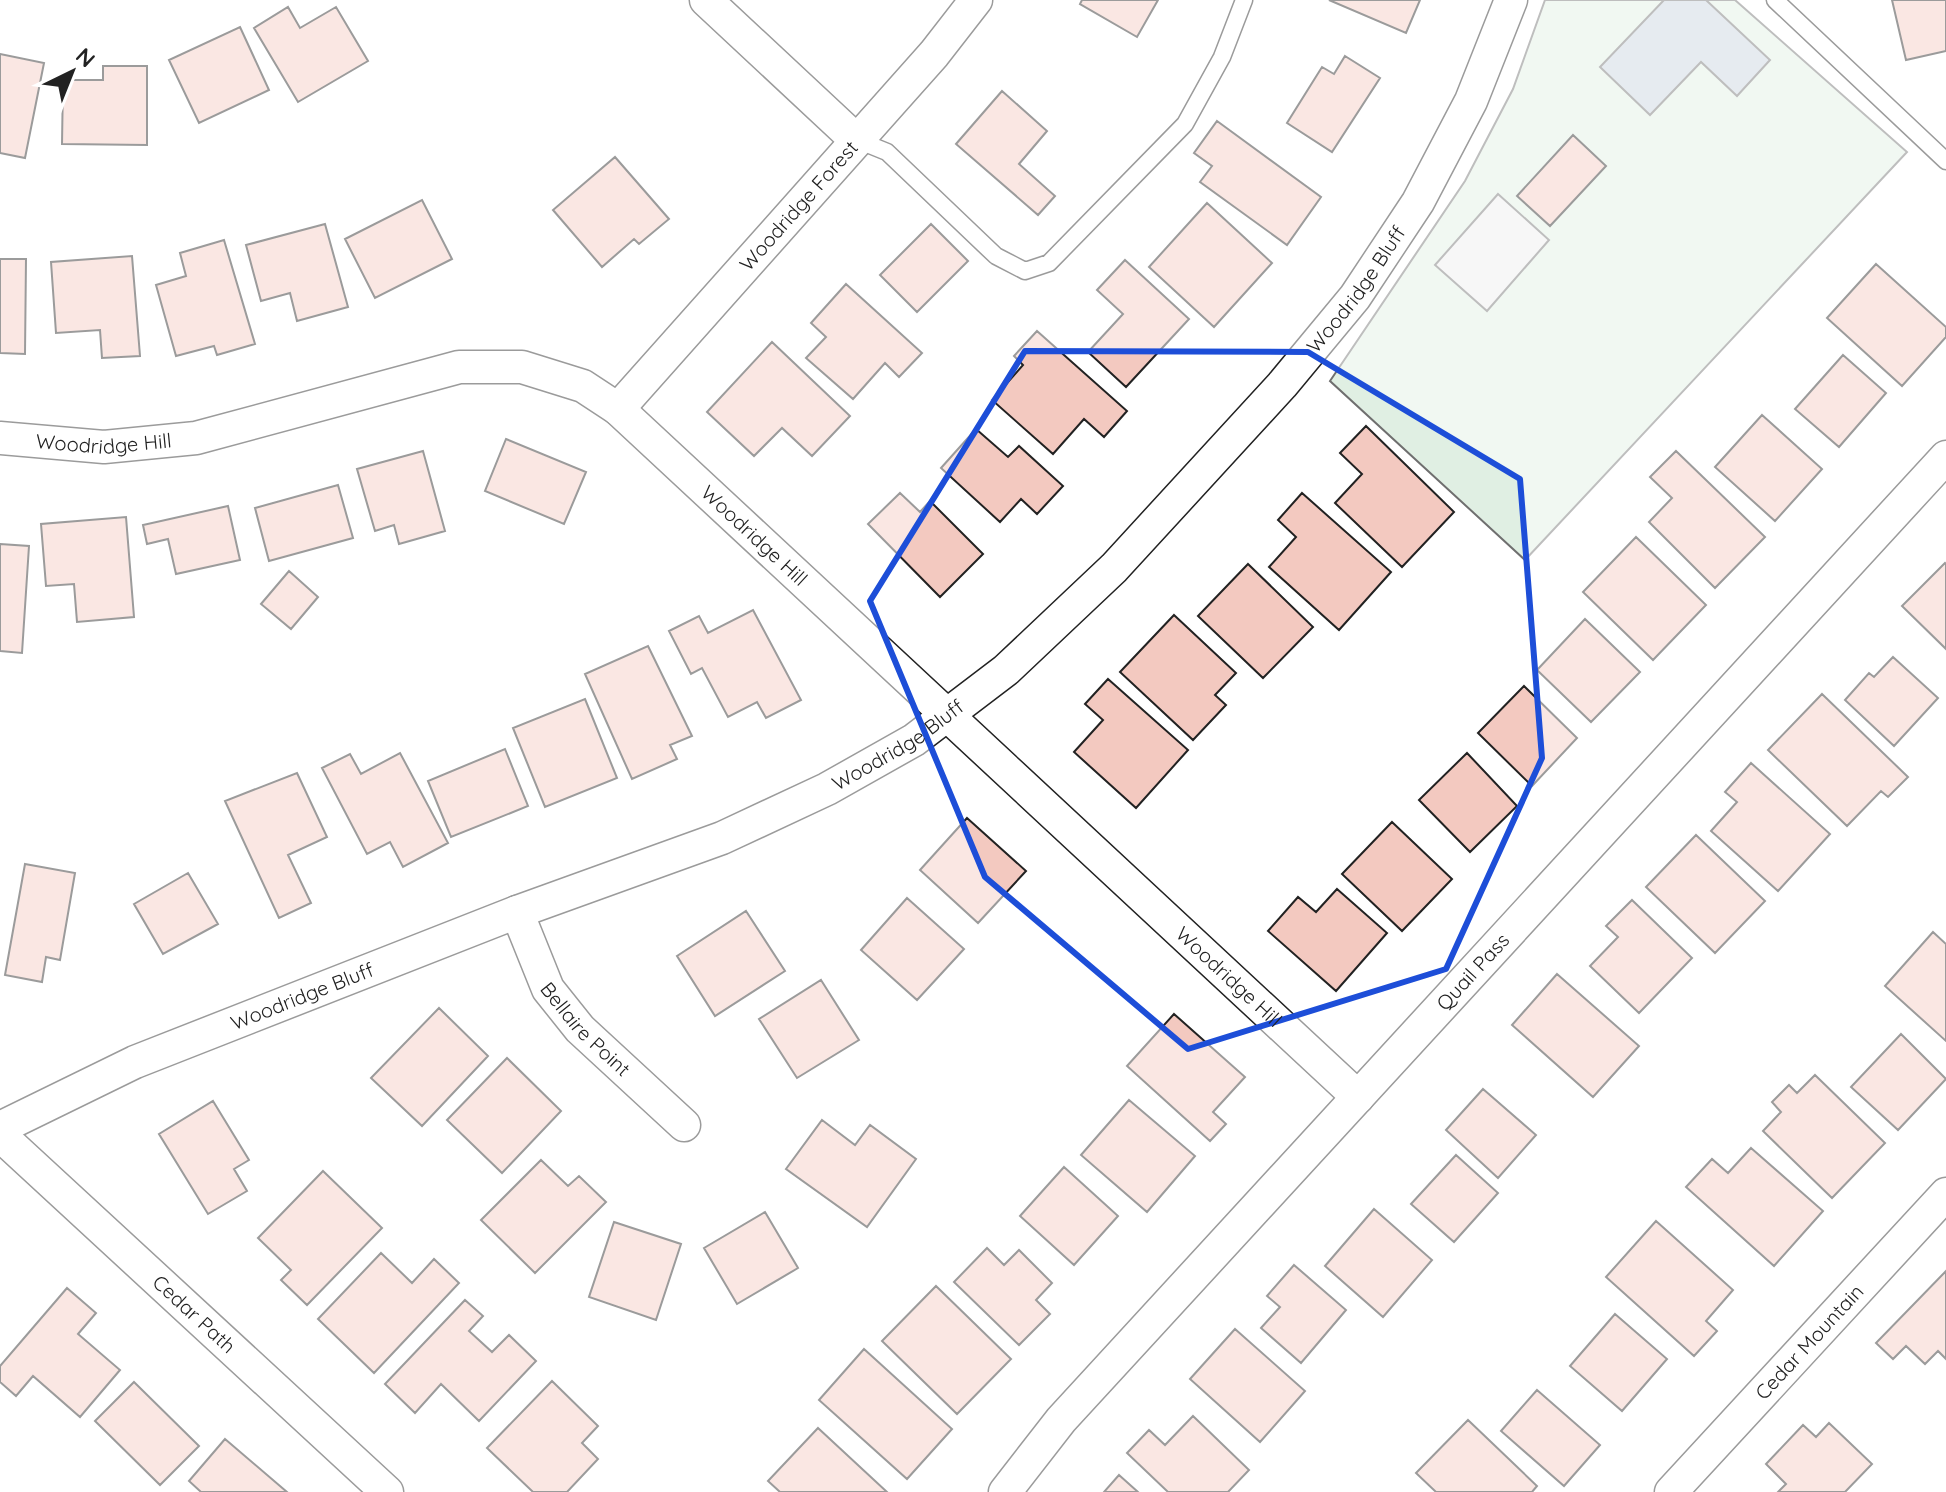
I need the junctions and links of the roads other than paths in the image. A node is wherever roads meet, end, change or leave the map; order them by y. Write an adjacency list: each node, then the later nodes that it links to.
1 (706, 0): 6 (street)
2 (976, 0): 6 (street, Woodridge Forest)
3 (1244, 0): 6 (lane)
4 (1511, 0): 11 (street, Woodridge Bluff)
5 (1775, 0): 7 (lane)
6 (855, 139): 8 (street, Woodridge Forest)
7 (1946, 161)
8 (618, 409): 9 (street, Woodridge Hill); 11 (street, Woodridge Hill)
9 (0, 438)
10 (1940, 477): 13 (street, Quail Pass)
11 (947, 714): 12 (street, Woodridge Bluff); 13 (street, Woodridge Hill)
12 (517, 912): 14 (street, Bellaire Point); 15 (street, Woodridge Bluff)
13 (1358, 1097): 19 (street, Quail Pass)
14 (684, 1125)
15 (0, 1128)
16 (0, 1135): 18 (street, Cedar Path)
17 (1946, 1194): 20 (street, Cedar Mountain)
18 (387, 1492)
19 (1005, 1492)
20 (1671, 1492)

